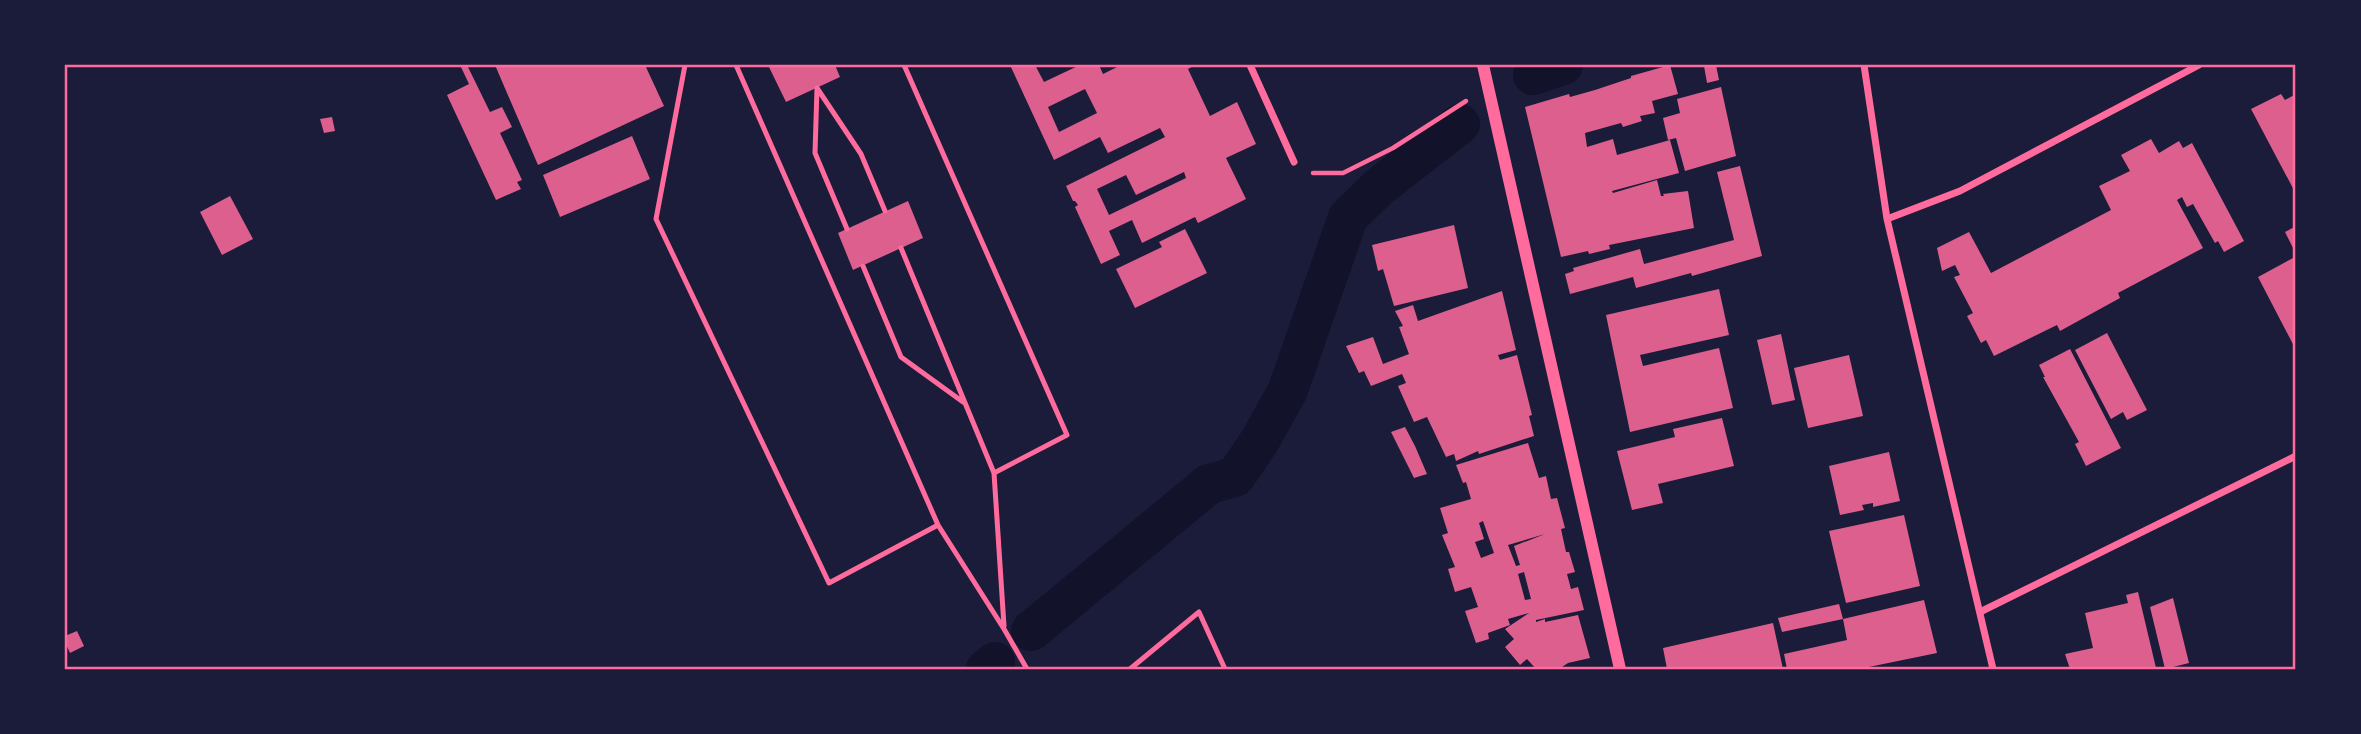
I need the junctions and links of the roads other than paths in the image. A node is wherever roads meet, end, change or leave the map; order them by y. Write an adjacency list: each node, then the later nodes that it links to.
1 (685, 65): 17 (lane)
2 (736, 65): 17 (lane)
3 (904, 65): 16 (lane)
4 (1250, 65): 8 (street)
5 (1483, 65): 23 (street)
6 (1864, 65): 10 (street)
7 (2199, 65): 10 (street)
8 (1294, 162)
9 (885, 211): 11 (lane)
10 (1887, 219): 18 (street)
11 (847, 229)
12 (901, 248): 14 (lane)
13 (863, 266): 14 (lane)
14 (965, 403): 16 (lane)
15 (2296, 456): 18 (street)
16 (994, 474): 19 (lane)
17 (938, 524): 19 (lane)
18 (1980, 612): 24 (street)
19 (1004, 629): 20 (lane)
20 (1027, 669)
21 (1130, 669): 22 (lane)
22 (1226, 669)
23 (1620, 669)
24 (1993, 669)

